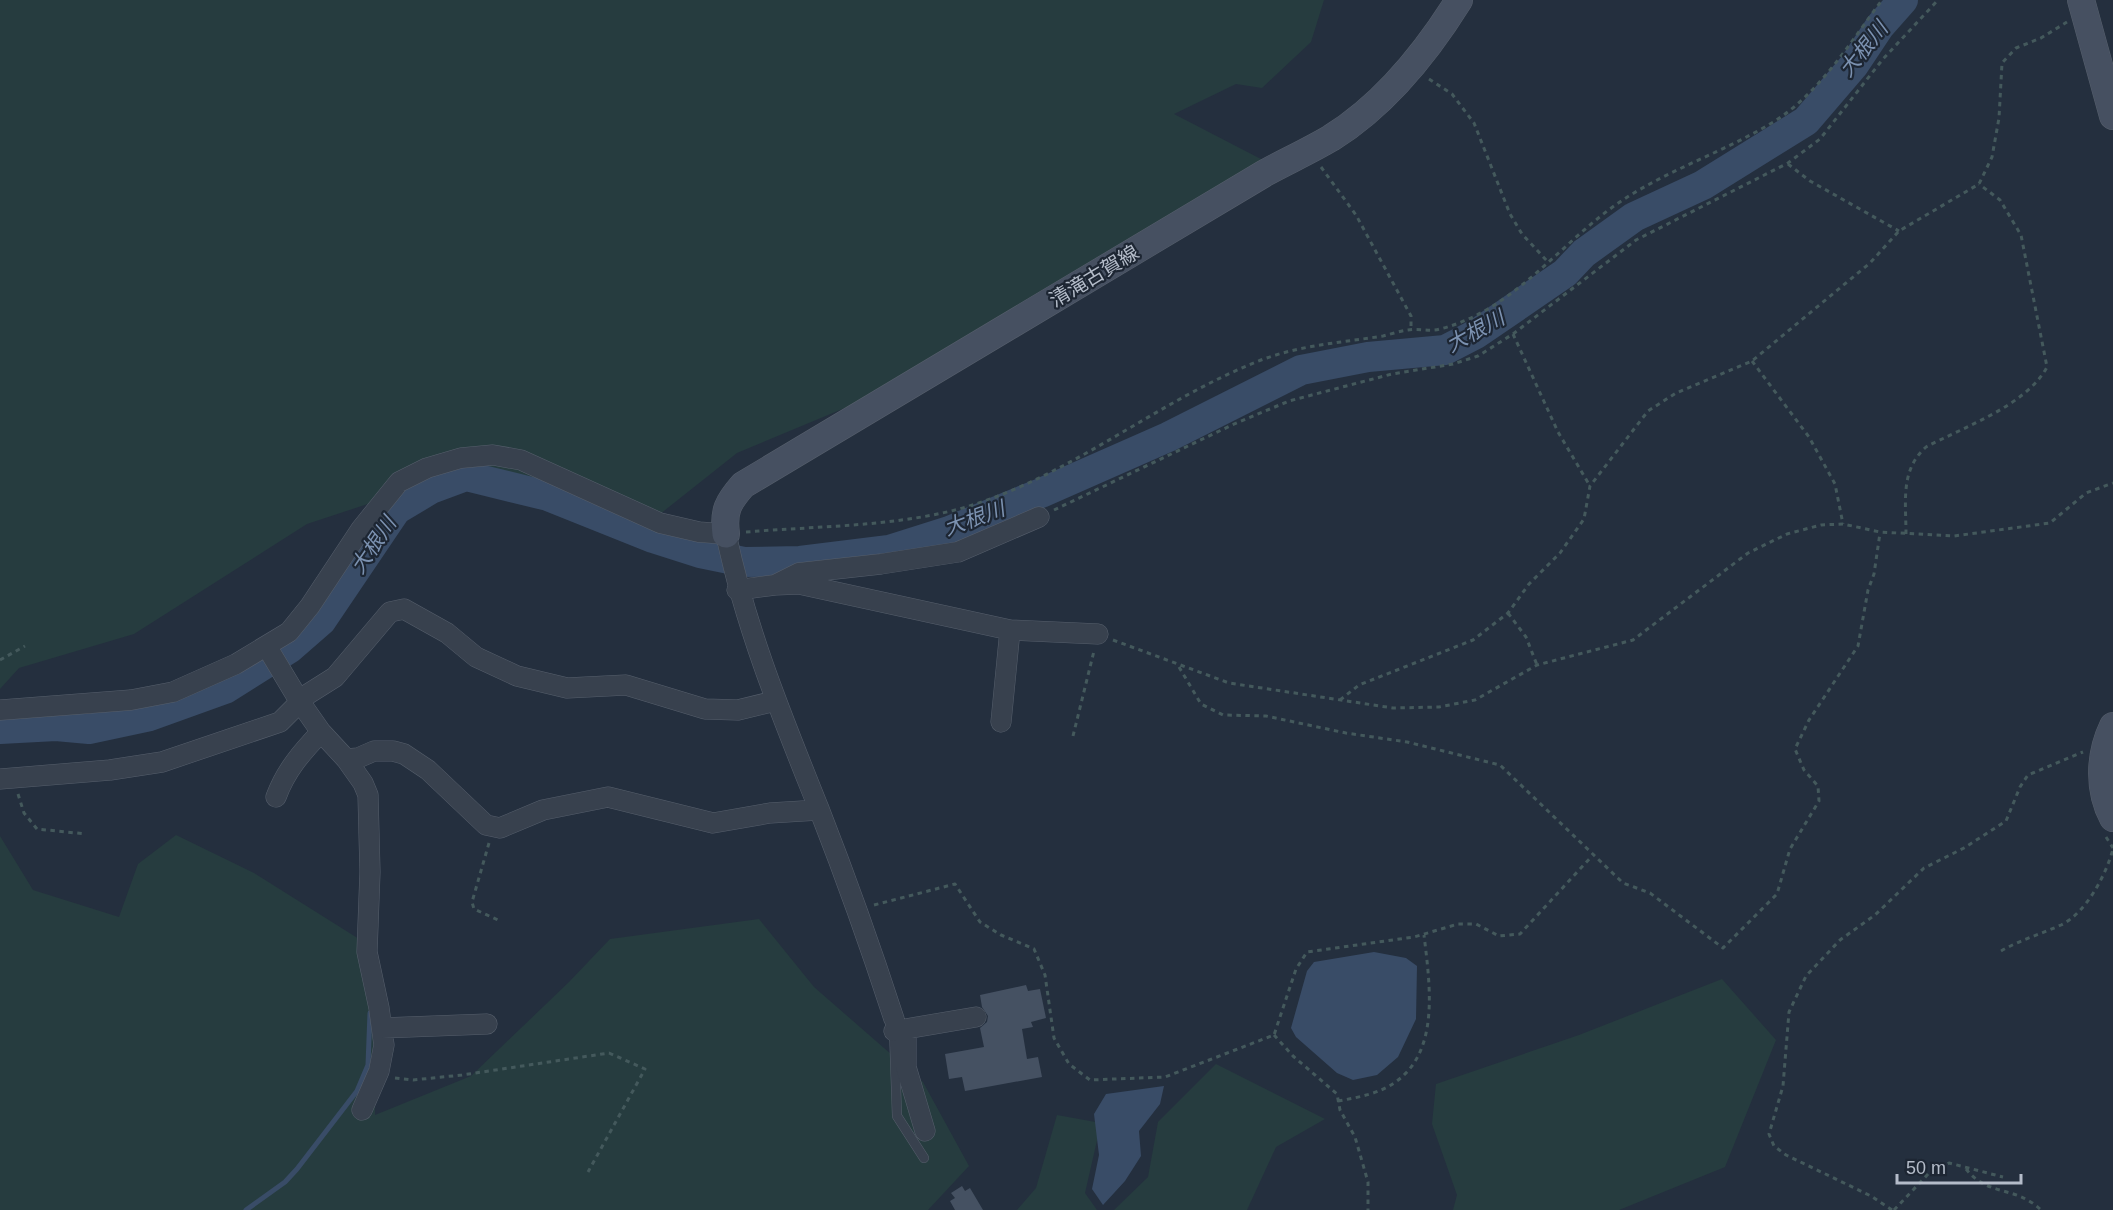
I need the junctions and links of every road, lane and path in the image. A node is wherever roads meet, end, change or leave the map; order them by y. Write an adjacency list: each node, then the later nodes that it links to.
1 (1459, 0): 5 (main road, 清滝古賀線)
2 (1882, 0): 11 (path)
3 (1938, 0): 8 (path)
4 (2081, 1): 6 (main road); 9 (path)
5 (1411, 67): 7 (main road, 清滝古賀線); 11 (path)
6 (2113, 116)
7 (1309, 150): 12 (path); 20 (main road, 清滝古賀線)
8 (1788, 164): 10 (path); 13 (path)
9 (1979, 184): 10 (path); 21 (path)
10 (1899, 231): 14 (path)
11 (1548, 262): 12 (path)
12 (1411, 329): 20 (path)
13 (1513, 334): 16 (path); 17 (path)
14 (1752, 361): 16 (path); 18 (path)
15 (2113, 483): 21 (path)
16 (1590, 486): 24 (path)
17 (1039, 517): 22 (street)
18 (1844, 524): 19 (path); 30 (path)
19 (1880, 532): 21 (path); 49 (path)
20 (726, 534): 23 (street); 28 (street)
21 (1906, 534)
22 (775, 585): 23 (street); 25 (street)
23 (737, 590): 33 (street)
24 (1508, 613): 30 (path); 32 (path)
25 (1010, 630): 26 (street); 36 (street)
26 (1098, 634): 31 (path); 39 (path)
27 (25, 646): 29 (path)
28 (267, 647): 34 (street); 35 (street)
29 (0, 660)
30 (1537, 665): 32 (path)
31 (1178, 666): 32 (path); 49 (path)
32 (1340, 700)
33 (775, 701): 34 (street); 44 (street)
34 (300, 702): 38 (street); 42 (street)
35 (0, 710)
36 (1001, 722)
37 (2113, 726): 40 (main road)
38 (321, 732): 41 (street); 43 (street)
39 (1073, 736)
40 (2105, 753): 45 (main road); 68 (path)
41 (346, 759): 46 (street); 57 (street)
42 (6, 778): 47 (path)
43 (276, 797)
44 (819, 810): 46 (street); 50 (street)
45 (2113, 818)
46 (495, 827): 51 (path)
47 (86, 834)
48 (2113, 849): 53 (path)
49 (1592, 856): 52 (path)
50 (858, 909): 56 (street); 58 (path)
51 (498, 920)
52 (1424, 935): 58 (path); 60 (path)
53 (2001, 951)
54 (976, 1017): 56 (street)
55 (487, 1024): 57 (street)
56 (898, 1026): 62 (street); 63 (lane)
57 (382, 1028): 59 (street)
58 (1274, 1035): 60 (path)
59 (379, 1071): 61 (street); 65 (path)
60 (1338, 1101): 67 (path)
61 (362, 1110)
62 (925, 1131)
63 (924, 1158)
64 (1965, 1168): 66 (path); 68 (path); 69 (path)
65 (588, 1172)
66 (2003, 1177)
67 (1368, 1210)
68 (1893, 1210)
69 (2041, 1210)

